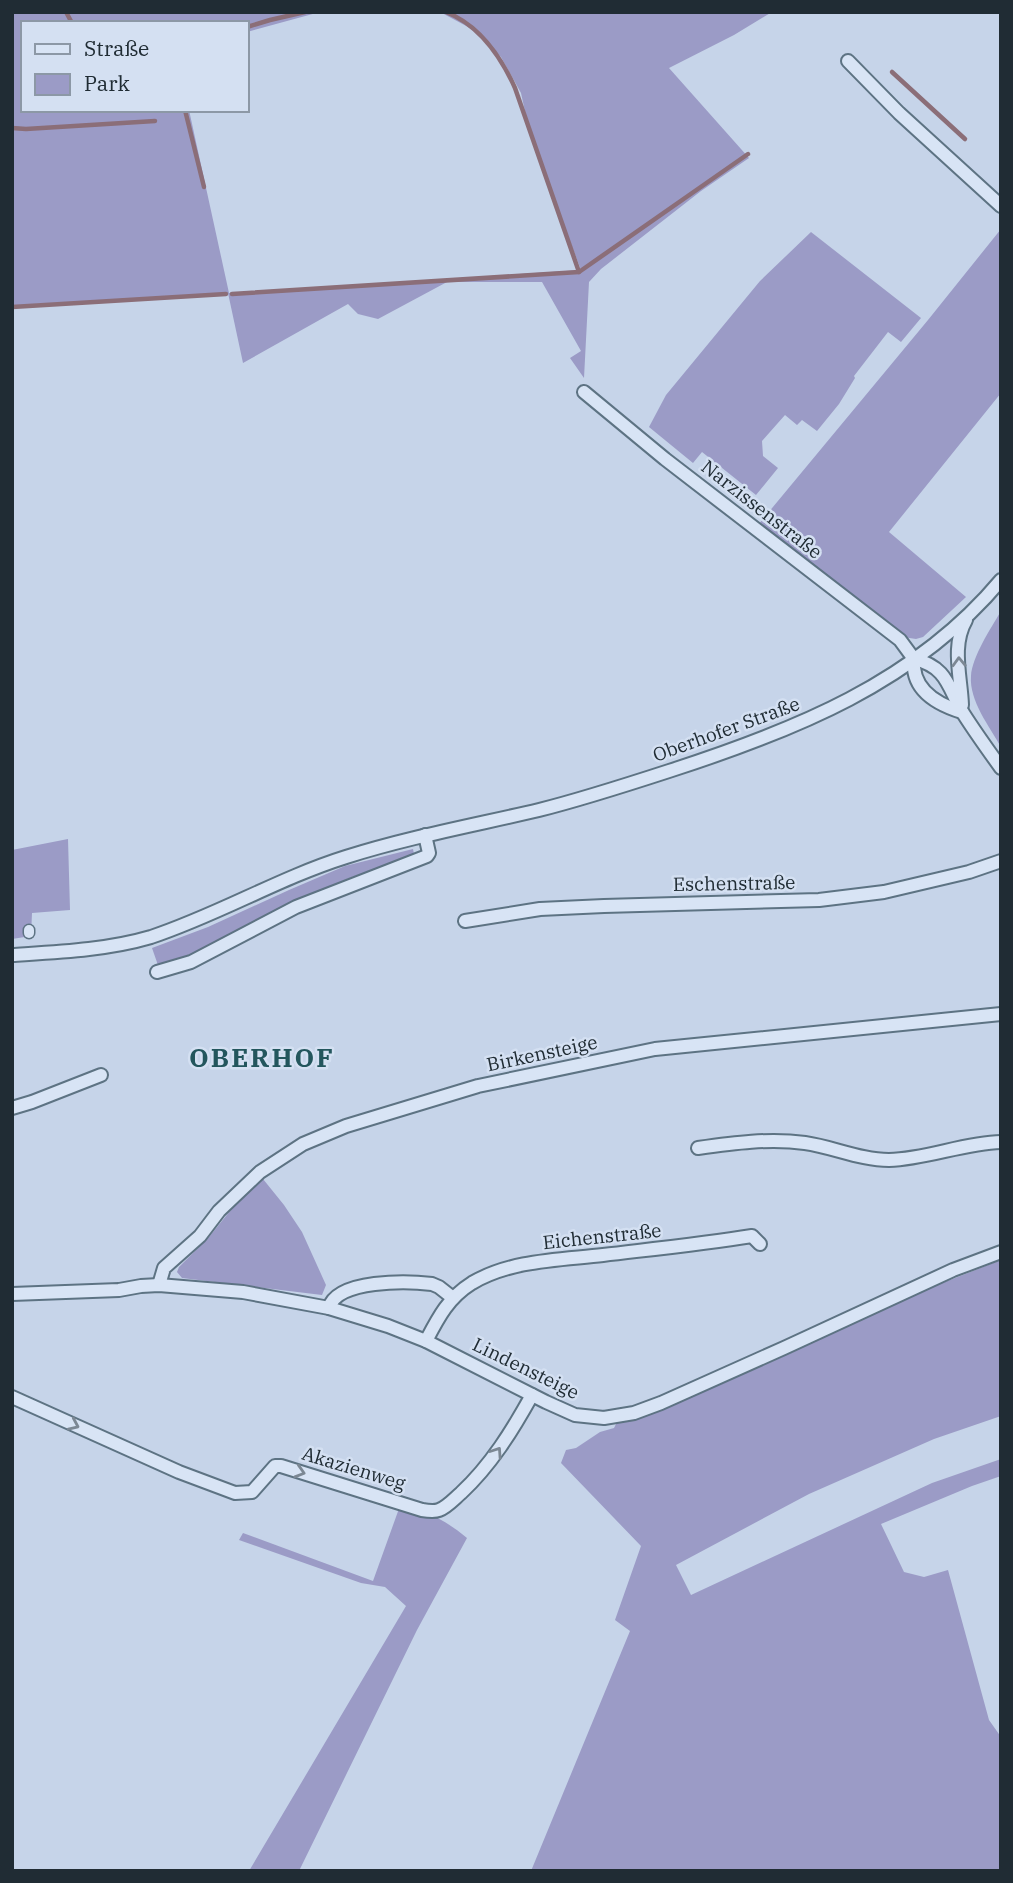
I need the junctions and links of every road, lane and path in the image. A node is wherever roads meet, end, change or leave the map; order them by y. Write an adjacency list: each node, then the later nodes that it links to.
1 (848, 61): 2 (street)
2 (1001, 206)
3 (584, 392): 6 (street, Narzissenstraße)
4 (1001, 580): 5 (street, Oberhofer Straße)
5 (969, 615): 6 (street, Oberhofer Straße); 7 (street, one-way to 5)
6 (914, 659): 7 (street); 7 (street); 9 (street, Oberhofer Straße)
7 (962, 712): 8 (street)
8 (1001, 768)
9 (425, 835): 12 (street, Oberhofer Straße); 13 (street)
10 (1001, 861): 11 (street, Eschenstraße)
11 (465, 921)
12 (12, 955)
13 (157, 972)
14 (1001, 1014): 21 (street, Birkensteige)
15 (101, 1074): 16 (street)
16 (12, 1108)
17 (1001, 1142): 18 (street)
18 (698, 1148)
19 (760, 1244): 23 (street, Eichenstraße)
20 (1001, 1252): 26 (street, Lindensteige)
21 (159, 1285): 22 (street, Lindensteige); 24 (street, Lindensteige)
22 (12, 1294)
23 (453, 1298): 24 (street); 25 (street, Eichenstraße)
24 (329, 1308): 25 (street, Lindensteige)
25 (426, 1341): 26 (street, Lindensteige)
26 (532, 1395): 27 (street, Akazienweg, one-way to 26)
27 (12, 1397)

